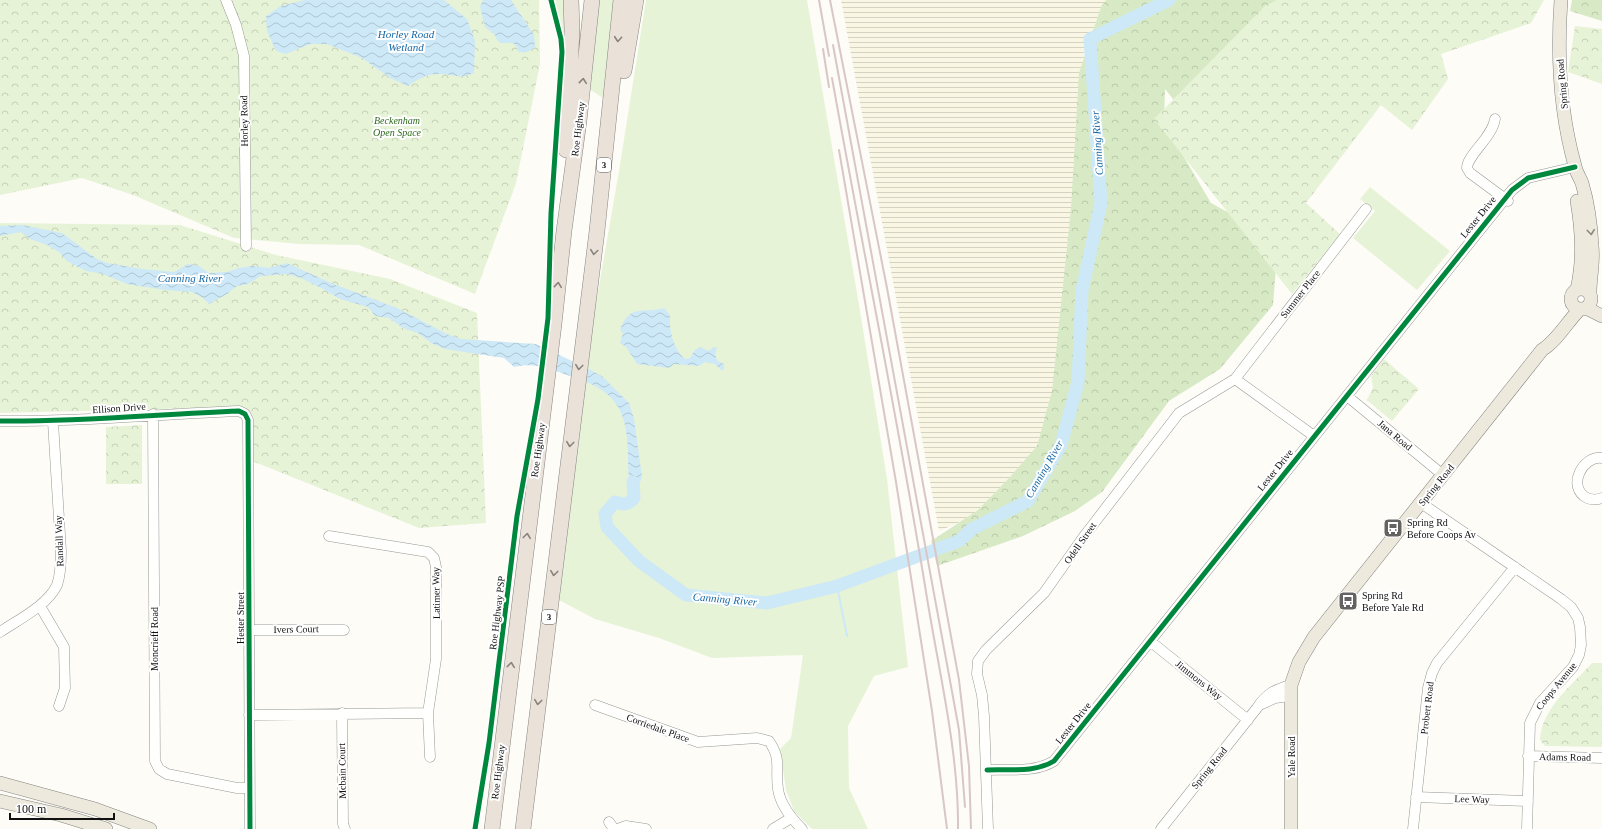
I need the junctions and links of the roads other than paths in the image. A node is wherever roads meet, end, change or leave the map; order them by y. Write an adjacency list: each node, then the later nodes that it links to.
1 (226, 0): 13 (street, Horley Road)
2 (571, 0): 11 (highway)
3 (592, 0): 11 (highway, Roe Highway, one-way to 3)
4 (621, 0): 12 (highway, 3, one-way to 12)
5 (636, 0): 12 (highway)
6 (1561, 0): 8 (main road, Spring Road)
7 (1495, 119): 9 (street)
8 (1575, 167): 9 (street, Lester Drive); 14 (main road, Spring Road)
9 (1507, 200): 18 (street, Lester Drive)
10 (1366, 209): 17 (street, Summer Place)
11 (564, 231): 60 (highway, Roe Highway, one-way to 11)
12 (597, 231): 61 (highway, 3, one-way to 61)
13 (246, 246)
14 (1582, 299): 15 (main road); 16 (main road); 25 (main road, Spring Road)
15 (1602, 304)
16 (1602, 316)
17 (1234, 379): 23 (street); 45 (street, Odell Street)
18 (1347, 396): 23 (street, Lester Drive); 25 (street, Jana Road)
19 (239, 411): 20 (street, Ellison Drive); 31 (street, Hester Street)
20 (153, 414): 22 (street, Ellison Drive); 47 (street, Moncrieff Road)
21 (0, 421): 22 (street, Ellison Drive)
22 (53, 422): 30 (street, Randall Way)
23 (1314, 436): 34 (street, Lester Drive)
24 (1602, 458): 26 (street)
25 (1444, 475): 27 (main road, Spring Road)
26 (1602, 498)
27 (1421, 503): 29 (street, Coops Avenue); 35 (main road, Spring Road)
28 (329, 536): 38 (street, Latimer Way)
29 (1515, 566): 42 (street, Coops Avenue); 48 (street, Probert Road)
30 (40, 606): 33 (street, Randall Way); 37 (street)
31 (249, 630): 32 (street, Ivers Court); 40 (street, Hester Street)
32 (344, 630)
33 (0, 632)
34 (1150, 641): 41 (street, Jimmons Way); 45 (street, Lester Drive)
35 (1290, 690): 41 (street, Spring Road); 68 (main road, Yale Road)
36 (595, 705): 53 (street, Corriedale Place)
37 (59, 706)
38 (428, 713): 39 (street); 43 (street, Latimer Way)
39 (342, 714): 40 (street); 59 (street, Mcbain Court)
40 (249, 715): 47 (street, Hester Street)
41 (1248, 720): 67 (street, Spring Road)
42 (1528, 756): 44 (street, Adams Road); 50 (street, Coops Avenue)
43 (430, 757)
44 (1602, 758)
45 (986, 770): 66 (street, Odell Street)
46 (0, 783): 51 (main road)
47 (250, 788): 58 (street, Hester Street)
48 (1416, 797): 50 (street, Lee Way); 69 (street, Probert Road)
49 (0, 801): 52 (main road)
50 (1528, 801): 70 (street, Coops Avenue)
51 (89, 808): 54 (main road); 57 (main road)
52 (60, 815): 54 (main road); 55 (main road)
53 (791, 818): 64 (street); 65 (street, Corriedale Place)
54 (82, 826): 56 (main road)
55 (64, 829)
56 (106, 829)
57 (150, 829)
58 (250, 829)
59 (345, 829)
60 (492, 829)
61 (523, 829)
62 (618, 829): 63 (street)
63 (646, 829)
64 (773, 829)
65 (802, 829)
66 (988, 829)
67 (1161, 829)
68 (1291, 829)
69 (1413, 829)
70 (1527, 829)

